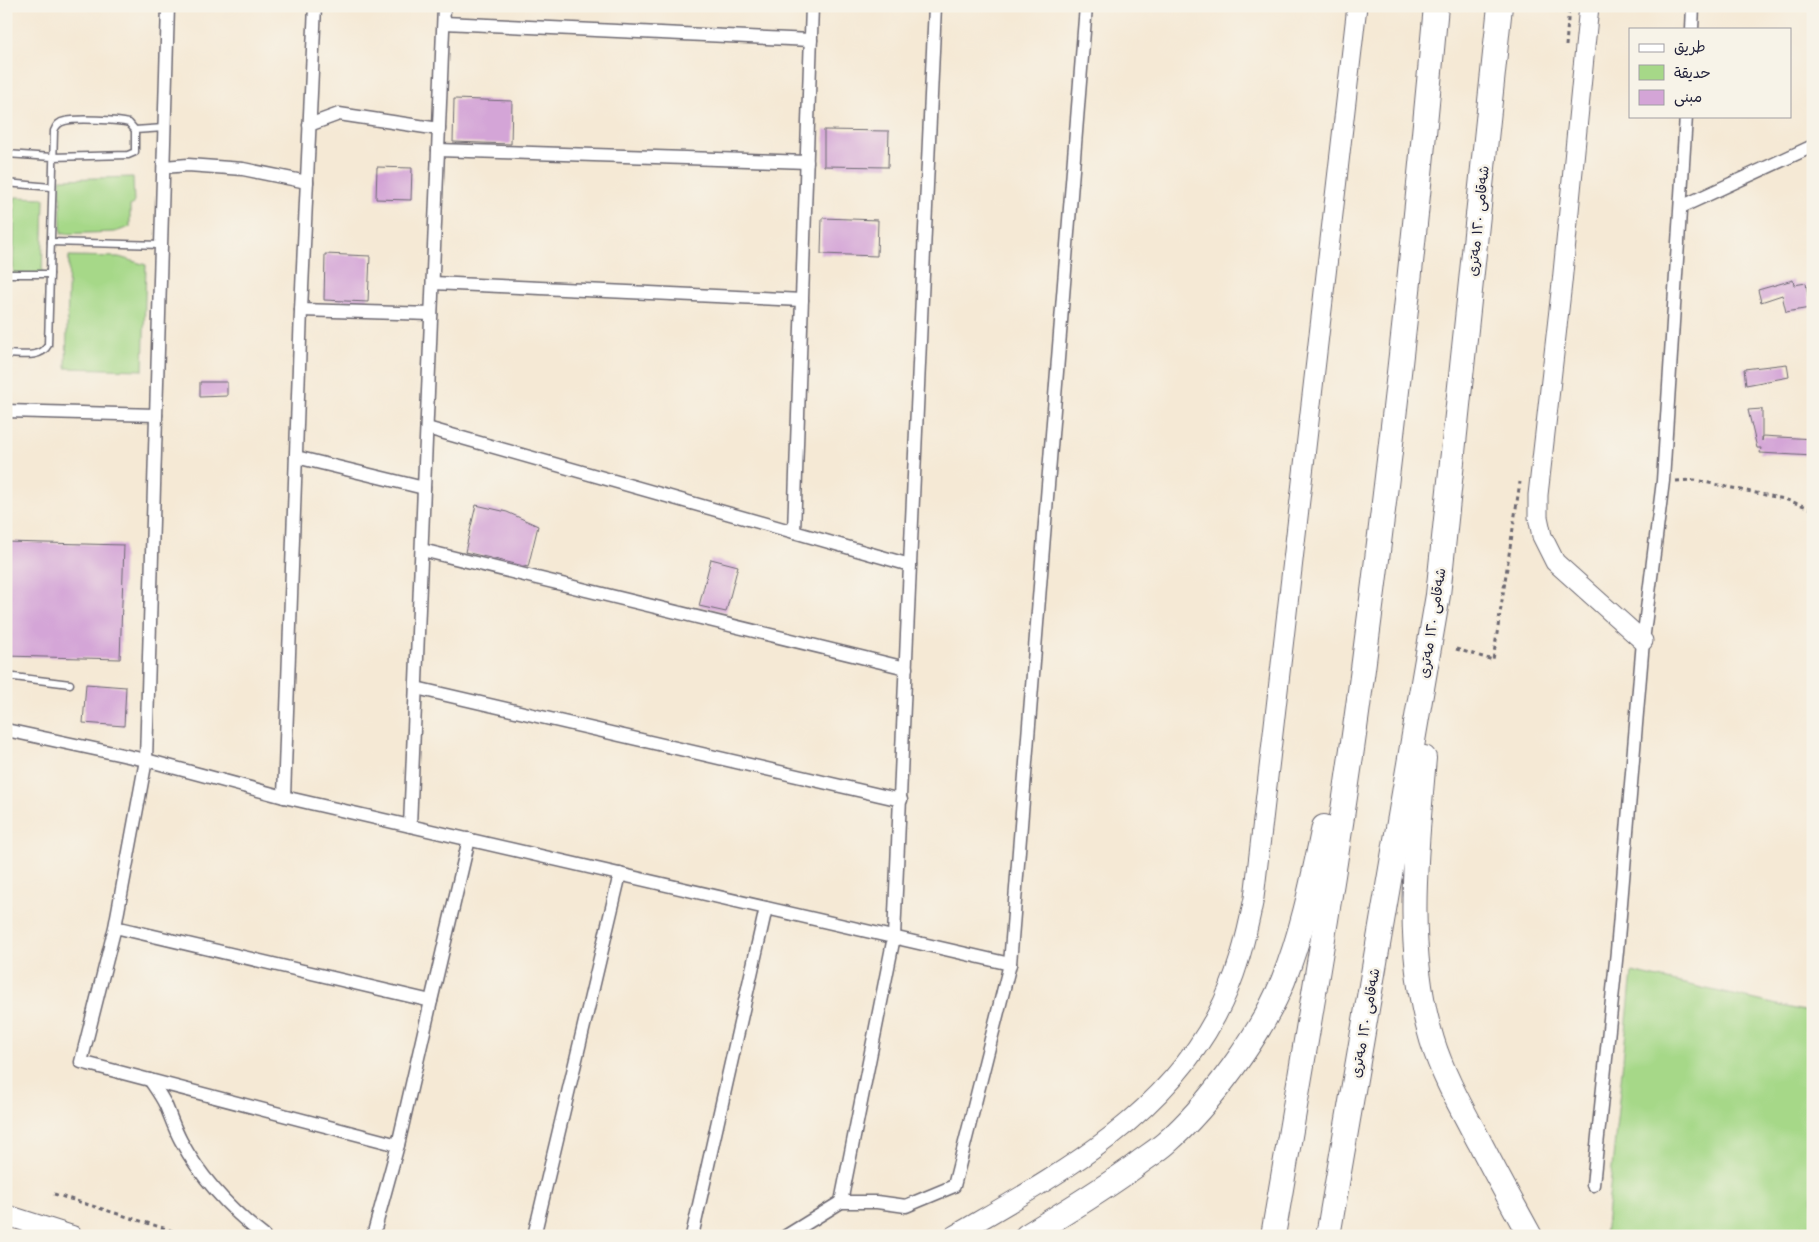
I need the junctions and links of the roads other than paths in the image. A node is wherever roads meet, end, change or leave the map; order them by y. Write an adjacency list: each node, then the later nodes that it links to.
1 (168, 6): 17 (street)
2 (315, 6): 16 (street)
3 (444, 6): 12 (street)
4 (812, 6): 14 (street)
5 (935, 6): 46 (street)
6 (1086, 6): 64 (street)
7 (1357, 6): 77 (street)
8 (1436, 6): 50 (highway)
9 (1500, 6): 47 (highway, شەقامی ١٢٠ مەتری)
10 (1589, 6): 48 (street)
11 (1694, 6): 13 (street)
12 (444, 23): 14 (street); 18 (street)
13 (1692, 28)
14 (811, 40): 24 (street)
15 (1686, 118): 29 (street)
16 (309, 124): 18 (street); 26 (street)
17 (164, 128): 19 (lane); 25 (street)
18 (439, 129): 21 (street)
19 (135, 130): 23 (lane); 23 (lane)
20 (1813, 146): 29 (street)
21 (438, 150): 24 (street); 34 (street)
22 (6, 154): 23 (lane)
23 (52, 157): 28 (lane)
24 (807, 162): 35 (street)
25 (164, 167): 26 (street); 31 (street)
26 (307, 182): 36 (street)
27 (6, 183): 28 (lane)
28 (51, 187): 30 (lane)
29 (1681, 207): 48 (street)
30 (51, 242): 31 (lane); 33 (lane)
31 (161, 246): 40 (street)
32 (6, 274): 33 (lane)
33 (50, 274): 38 (lane)
34 (433, 283): 35 (street); 37 (street)
35 (802, 300): 44 (street)
36 (301, 310): 37 (street); 42 (street)
37 (431, 314): 41 (street)
38 (6, 354)
39 (6, 411): 40 (street)
40 (156, 415): 55 (street)
41 (427, 428): 43 (street); 44 (street)
42 (296, 457): 43 (street); 56 (street)
43 (424, 488): 45 (street)
44 (794, 532): 46 (street)
45 (422, 550): 49 (street); 53 (street)
46 (910, 566): 49 (street)
47 (1438, 595): 80 (highway, شەقامی ١٢٠ مەتری); 81 (highway)
48 (1643, 641): 68 (street)
49 (906, 668): 57 (street)
50 (1362, 670): 78 (highway); 79 (highway)
51 (6, 676): 52 (lane)
52 (70, 684)
53 (416, 688): 57 (street); 58 (street)
54 (6, 730): 55 (street)
55 (146, 760): 56 (street); 62 (street)
56 (284, 797): 58 (street)
57 (901, 800): 63 (street)
58 (410, 826): 59 (street)
59 (469, 840): 60 (street); 65 (street)
60 (620, 874): 61 (street); 74 (street)
61 (766, 908): 63 (street); 75 (street)
62 (115, 927): 65 (street); 66 (street)
63 (894, 937): 64 (street); 69 (street)
64 (1010, 964): 69 (street)
65 (431, 1001): 67 (street)
66 (150, 1080): 67 (street); 72 (street)
67 (398, 1145): 73 (street)
68 (1593, 1185)
69 (841, 1202): 76 (street)
70 (6, 1215): 71 (main road)
71 (72, 1236)
72 (264, 1236)
73 (373, 1236)
74 (534, 1236)
75 (692, 1236)
76 (786, 1236)
77 (953, 1236)
78 (1027, 1236)
79 (1273, 1236)
80 (1328, 1236)
81 (1530, 1236)

